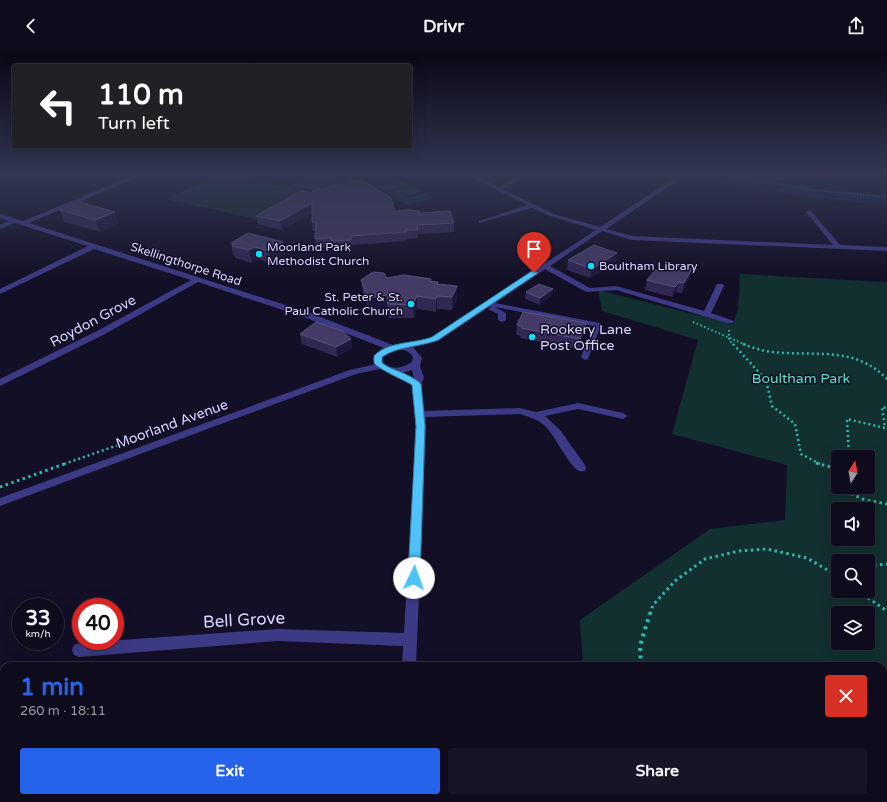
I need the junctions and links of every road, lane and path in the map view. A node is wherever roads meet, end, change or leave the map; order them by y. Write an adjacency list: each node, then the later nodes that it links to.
1 (58, 209): 9 (street)
2 (522, 209): 8 (street)
3 (539, 209): 11 (street)
4 (632, 209): 11 (street)
5 (809, 212): 13 (street)
6 (0, 216): 7 (street, Skellingthorpe Road)
7 (15, 221): 9 (street, Skellingthorpe Road); 10 (street)
8 (481, 222)
9 (24, 223): 12 (street, Skellingthorpe Road)
10 (0, 227)
11 (600, 230): 13 (street); 15 (street)
12 (94, 246): 16 (street, Skellingthorpe Road); 18 (street)
13 (838, 247): 14 (street)
14 (887, 249)
15 (544, 266): 19 (street); 21 (street)
16 (198, 279): 22 (street, Skellingthorpe Road); 37 (street, Roydon Grove)
17 (720, 286): 21 (street)
18 (0, 292)
19 (487, 305): 23 (street); 27 (street); 31 (street)
20 (316, 310): 22 (street)
21 (707, 314): 25 (street)
22 (307, 315): 26 (street, Skellingthorpe Road)
23 (502, 320)
24 (687, 320): 28 (path)
25 (730, 323): 28 (path)
26 (365, 335): 29 (street, Skellingthorpe Road); 30 (street)
27 (435, 339): 29 (street, Moorland Avenue); 32 (street)
28 (729, 340): 36 (path); 44 (path)
29 (396, 347): 30 (street, Moorland Avenue); 32 (street, Skellingthorpe Road)
30 (379, 354): 33 (street); 35 (street, Moorland Avenue)
31 (585, 357)
32 (416, 359): 34 (street); 38 (street)
33 (381, 366): 34 (street); 35 (street, Moorland Avenue)
34 (393, 370): 38 (street)
35 (353, 372): 47 (street, Moorland Avenue)
36 (887, 379)
37 (0, 383)
38 (416, 384): 40 (street)
39 (887, 408): 43 (path)
40 (420, 414): 41 (street); 54 (street)
41 (537, 415): 42 (street); 45 (street)
42 (623, 416)
43 (849, 450)
44 (831, 467)
45 (581, 468)
46 (852, 494): 48 (path)
47 (0, 502)
48 (887, 504)
49 (887, 564): 50 (path)
50 (875, 565)
51 (831, 572): 57 (path)
52 (868, 598): 53 (path)
53 (887, 611)
54 (411, 640): 55 (street, Bell Grove); 56 (street)
55 (124, 647)
56 (409, 662)
57 (641, 662)

